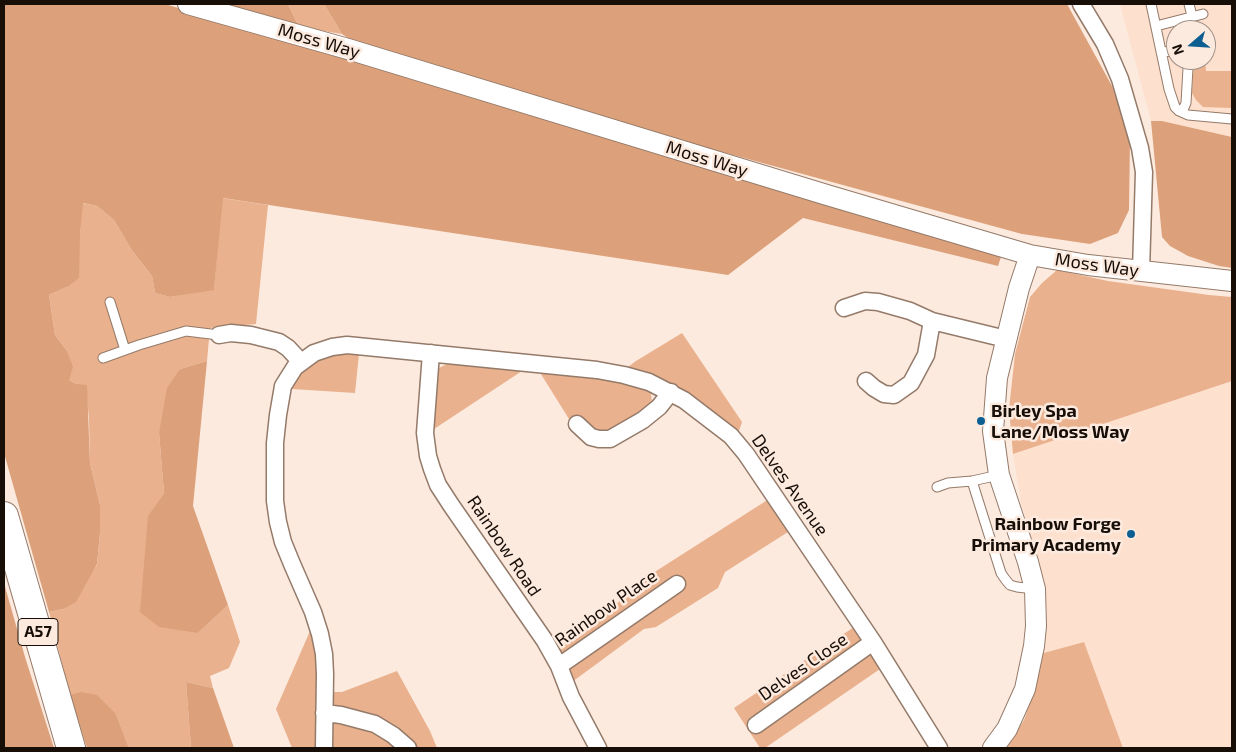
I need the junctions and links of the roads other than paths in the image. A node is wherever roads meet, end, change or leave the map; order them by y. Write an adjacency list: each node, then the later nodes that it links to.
1 (188, 4): 13 (street, Moss Way)
2 (1081, 4): 14 (street)
3 (1151, 4): 7 (lane)
4 (1189, 4): 6 (lane)
5 (1202, 14): 6 (lane)
6 (1192, 16): 7 (lane)
7 (1156, 26): 8 (lane)
8 (1161, 52): 9 (lane); 11 (lane)
9 (1166, 52)
10 (1188, 70): 11 (lane)
11 (1182, 112): 12 (lane)
12 (1232, 119)
13 (1030, 255): 14 (street, Moss Way); 20 (street)
14 (1141, 271): 15 (street, Moss Way)
15 (1232, 281)
16 (110, 302): 21 (lane)
17 (844, 308): 18 (street)
18 (932, 322): 20 (street); 25 (street)
19 (219, 335): 21 (lane); 24 (street)
20 (1006, 338): 28 (street)
21 (125, 350): 23 (lane)
22 (432, 353): 24 (street, Delves Avenue); 26 (street, Delves Avenue); 35 (street, Rainbow Road)
23 (104, 358)
24 (301, 362): 36 (street)
25 (866, 381)
26 (670, 392): 27 (street); 34 (street, Delves Avenue)
27 (578, 424)
28 (999, 475): 29 (lane); 33 (street)
29 (972, 481): 30 (lane); 33 (lane)
30 (937, 487)
31 (4, 516): 38 (highway, A57)
32 (677, 584): 35 (street, Rainbow Place)
33 (1035, 589): 43 (street)
34 (873, 642): 37 (street, Delves Close); 42 (street, Delves Avenue)
35 (559, 666): 41 (street, Rainbow Road)
36 (324, 713): 39 (street); 40 (street)
37 (756, 725)
38 (71, 748)
39 (324, 748)
40 (408, 748)
41 (598, 748)
42 (939, 748)
43 (993, 748)

